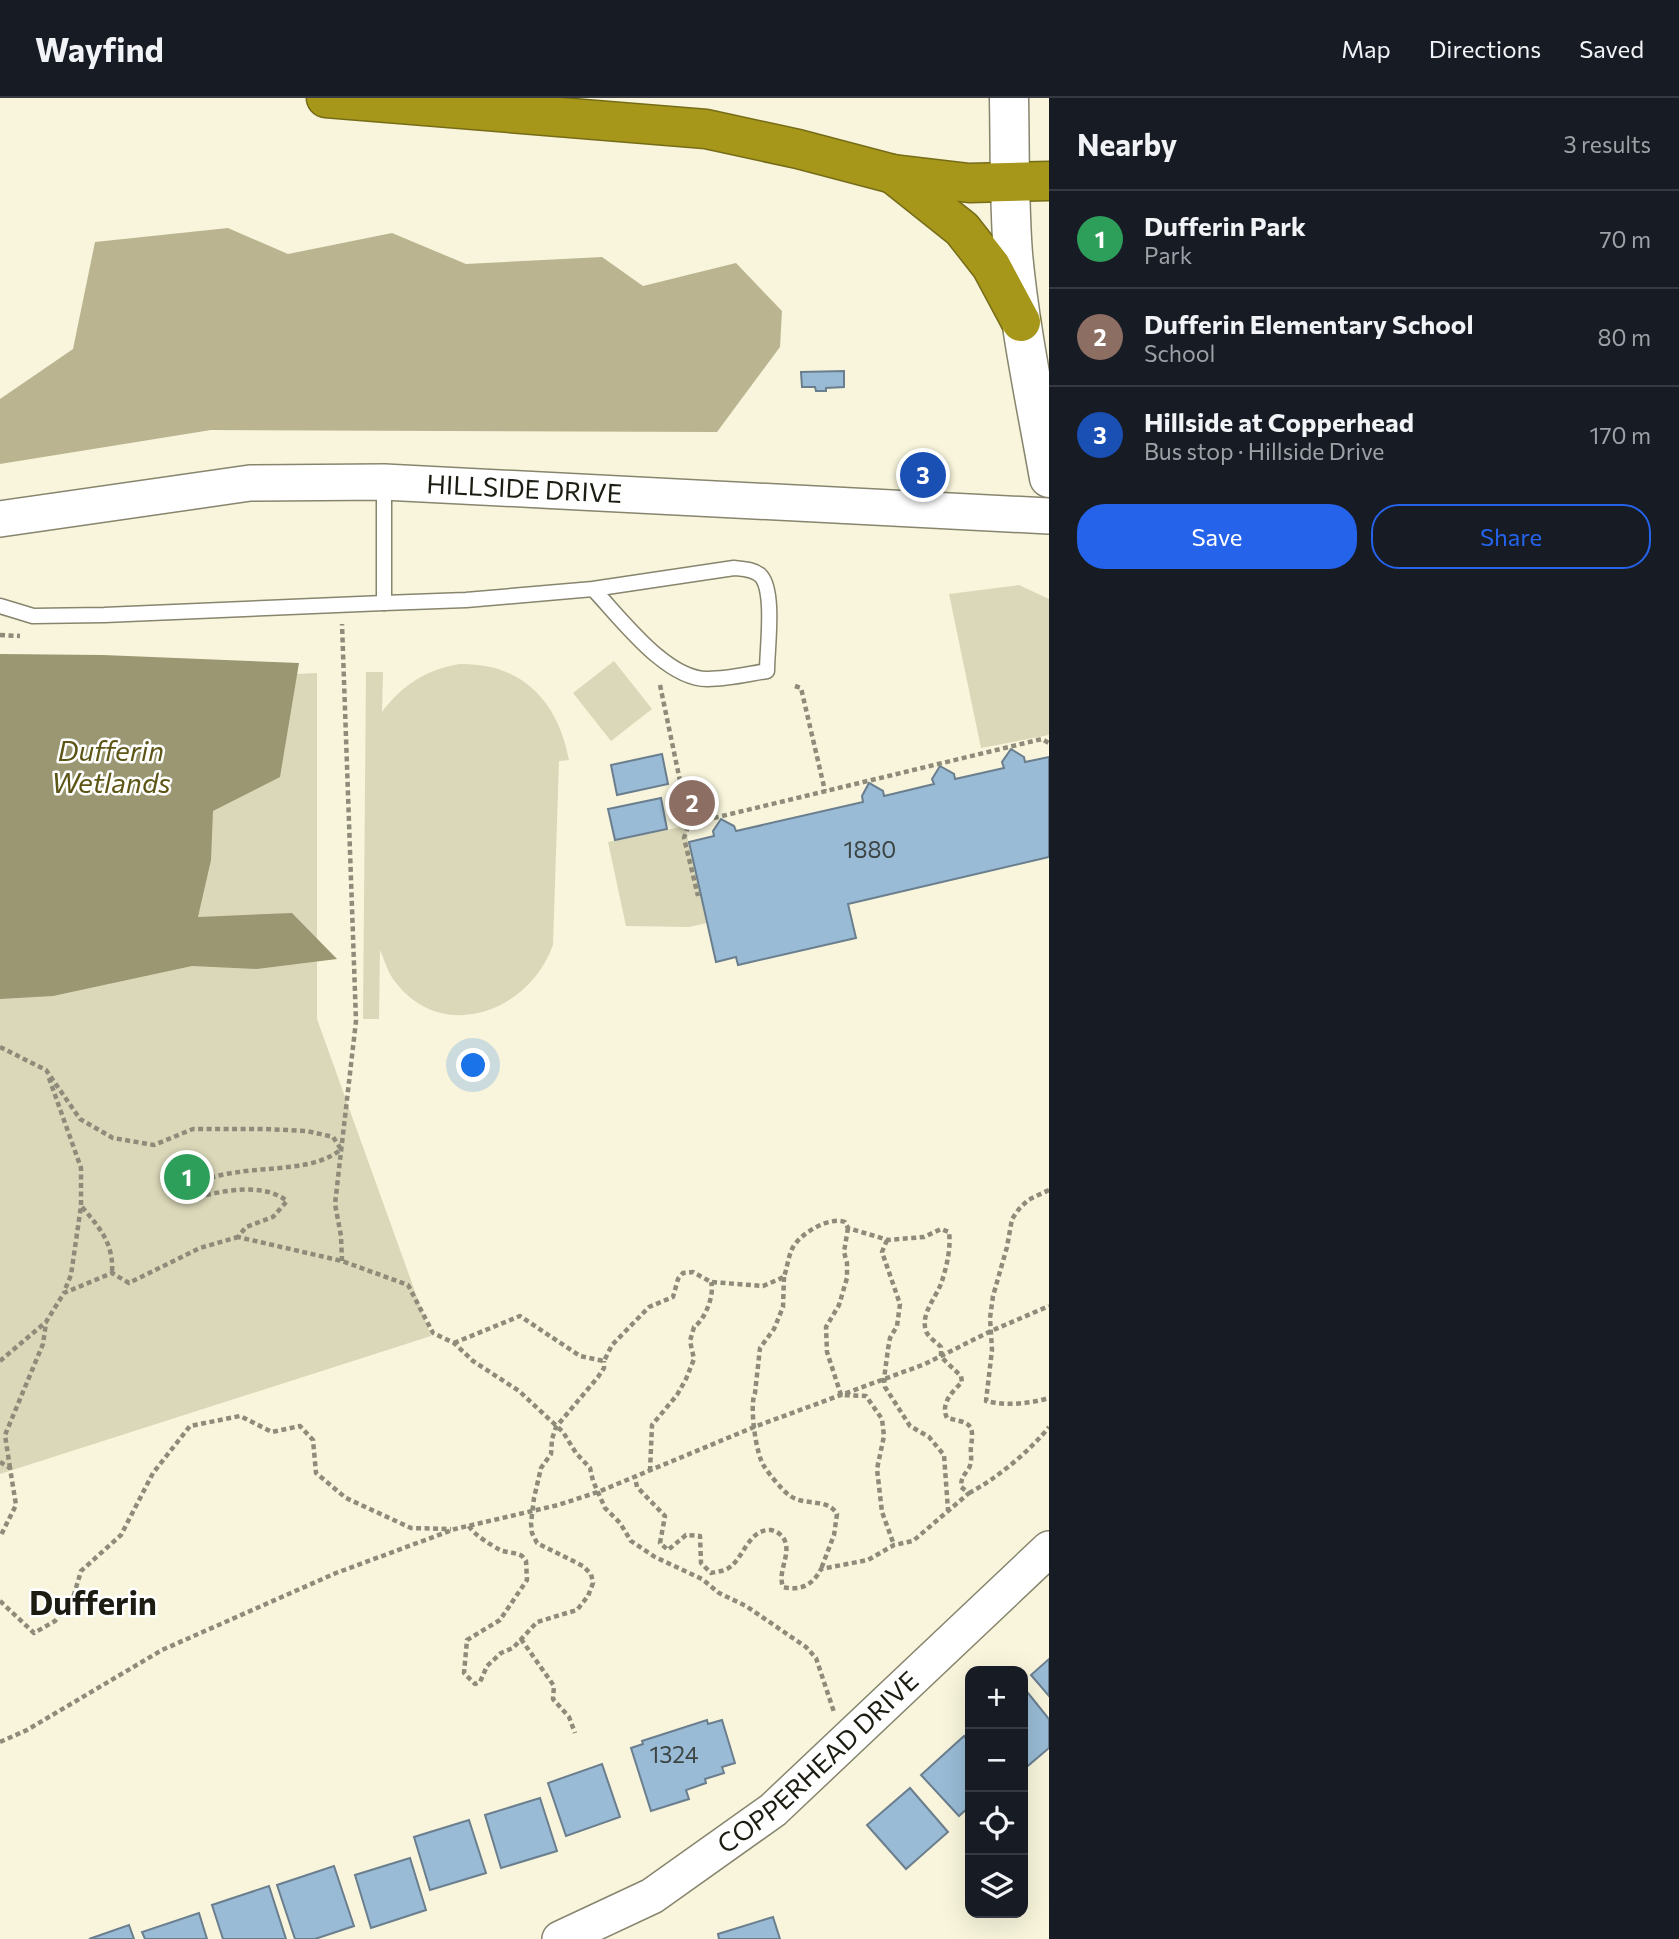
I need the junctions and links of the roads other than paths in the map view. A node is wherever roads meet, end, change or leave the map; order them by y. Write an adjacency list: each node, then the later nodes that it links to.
1 (326, 98): 3 (highway)
2 (1009, 98): 5 (main road)
3 (893, 174): 5 (highway); 6 (highway)
4 (1049, 181): 5 (highway)
5 (1010, 183): 6 (main road)
6 (1021, 322): 7 (main road)
7 (1049, 478)
8 (384, 482): 9 (street, HILLSIDE DRIVE); 10 (street, HILLSIDE DRIVE); 12 (lane)
9 (1049, 516)
10 (0, 519)
11 (593, 589): 11 (lane); 12 (lane)
12 (384, 603): 13 (lane)
13 (0, 606)
14 (1049, 1549): 15 (street, COPPERHEAD DRIVE)
15 (560, 1939)

